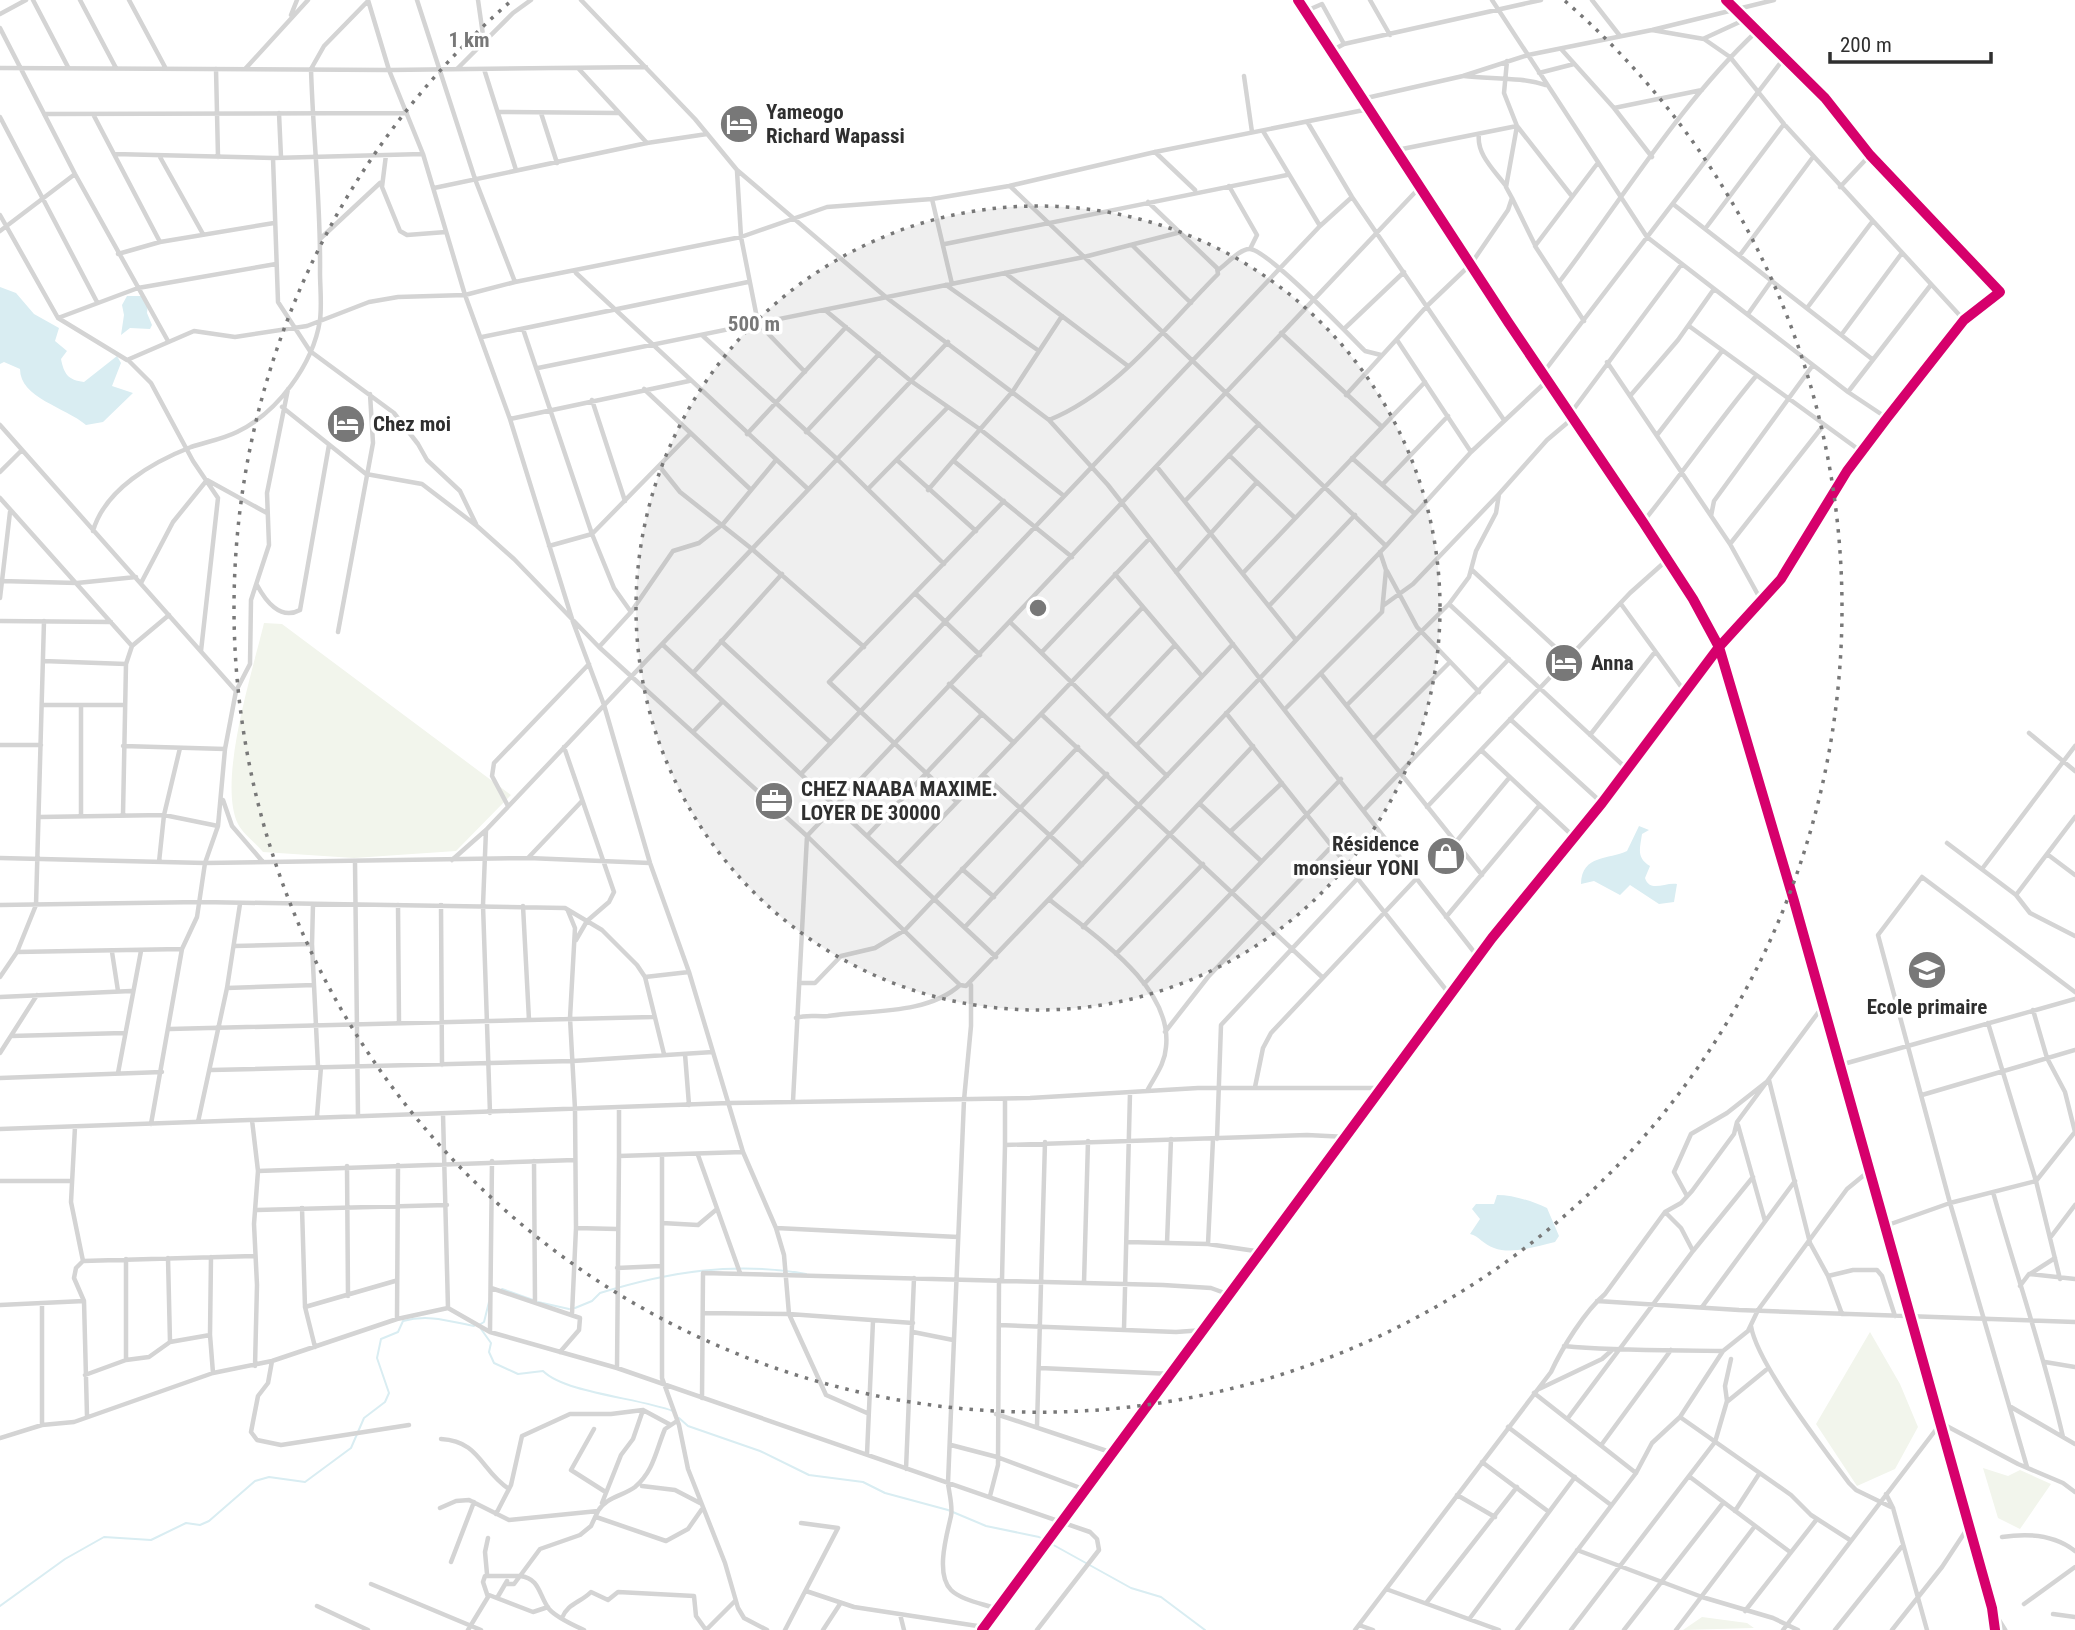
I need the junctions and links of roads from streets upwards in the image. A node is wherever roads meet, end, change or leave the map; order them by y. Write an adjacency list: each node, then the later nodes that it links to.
1 (26, 0): 22 (street)
2 (33, 0): 41 (street)
3 (80, 0): 45 (street)
4 (129, 0): 46 (street)
5 (298, 0): 23 (street)
6 (308, 0): 23 (street)
7 (368, 0): 51 (street); 53 (street)
8 (417, 0): 48 (street)
9 (478, 0): 31 (street)
10 (531, 0): 31 (street)
11 (581, 0): 43 (street)
12 (1298, 0): 20 (street)
13 (1370, 0): 28 (street)
14 (1492, 0): 21 (street)
15 (1541, 0): 21 (street)
16 (1592, 0): 29 (street)
17 (1726, 0): 19 (street)
18 (1774, 0): 19 (street)
19 (1732, 10): 24 (street); 26 (street)
20 (1306, 11): 32 (street); 34 (street)
21 (1500, 11): 28 (street); 35 (street)
22 (0, 13)
23 (289, 19): 47 (street)
24 (1745, 20): 27 (street); 30 (street)
25 (0, 28): 40 (street)
26 (1652, 30): 29 (street); 30 (street)
27 (1757, 31): 36 (street); 37 (street)
28 (1390, 35): 32 (street)
29 (1620, 36): 33 (street)
30 (1704, 39): 36 (street)
31 (484, 43): 49 (street)
32 (1344, 44): 34 (street)
33 (1561, 50): 35 (street); 39 (street)
34 (1331, 51): 61 (street)
35 (1528, 55): 38 (street); 54 (street)
36 (1730, 57): 59 (street); 60 (street)
37 (1785, 57): 60 (street); 87 (street)
38 (1507, 61): 56 (street); 57 (street)
39 (1574, 64): 54 (street); 62 (street)
40 (20, 66): 41 (street); 44 (street); 70 (street)
41 (68, 67): 45 (street)
42 (578, 67): 43 (street); 52 (street); 69 (street)
43 (646, 67): 79 (street)
44 (0, 68)
45 (116, 68): 46 (street)
46 (165, 68): 50 (street)
47 (246, 68): 50 (street); 51 (street)
48 (440, 68): 49 (street); 53 (street); 101 (street)
49 (457, 68): 52 (street)
50 (216, 69): 64 (street)
51 (311, 69): 53 (street); 72 (street)
52 (485, 69): 67 (street)
53 (389, 70): 66 (street)
54 (1539, 73): 58 (street)
55 (1244, 76): 78 (street)
56 (1463, 76): 57 (street); 61 (street)
57 (1504, 81): 58 (street); 76 (street)
58 (1546, 86): 96 (street)
59 (1703, 90): 62 (street); 94 (street)
60 (1756, 93): 75 (street); 117 (street)
61 (1362, 99): 63 (street)
62 (1614, 108): 94 (street)
63 (1369, 109): 74 (street); 82 (street)
64 (216, 113): 65 (street); 71 (street); 89 (street)
65 (279, 113): 72 (street); 90 (street)
66 (407, 113): 72 (street); 85 (street)
67 (498, 113): 68 (street); 97 (street)
68 (541, 113): 69 (street); 95 (street)
69 (618, 113): 81 (street)
70 (44, 114): 71 (street); 99 (street)
71 (93, 114): 84 (street)
72 (312, 114): 91 (street)
73 (0, 117): 112 (street)
74 (1308, 123): 77 (street); 111 (street)
75 (1784, 124): 92 (street); 125 (street)
76 (1517, 126): 80 (street); 106 (street); 110 (street)
77 (1263, 131): 78 (street); 100 (street)
78 (1252, 132): 83 (street)
79 (708, 134): 81 (street); 98 (street)
80 (1479, 134): 82 (street); 106 (street)
81 (647, 143): 95 (street)
82 (1397, 150): 105 (street)
83 (1155, 152): 103 (street); 109 (street)
84 (114, 154): 88 (street); 134 (street)
85 (423, 154): 86 (street); 108 (street)
86 (386, 155): 91 (street); 102 (street)
87 (1870, 155): 107 (street); 172 (street)
88 (160, 156): 89 (street); 129 (street)
89 (218, 157): 93 (street)
90 (281, 157): 91 (street); 93 (street)
91 (317, 157): 133 (street)
92 (1813, 157): 107 (street); 141 (street)
93 (273, 158): 121 (street)
94 (1652, 158): 115 (street)
95 (557, 163): 97 (street)
96 (1598, 164): 110 (street); 115 (street)
97 (516, 170): 101 (street)
98 (737, 170): 119 (street); 131 (street)
99 (75, 174): 112 (street); 140 (street)
100 (1287, 175): 104 (street); 124 (street)
101 (475, 178): 108 (street); 153 (street)
102 (381, 182): 127 (street); 133 (street)
103 (1009, 186): 114 (street); 122 (street)
104 (1229, 186): 109 (street); 138 (street)
105 (1421, 186): 130 (street); 144 (street)
106 (1506, 187): 113 (street)
107 (1840, 187): 120 (street)
108 (434, 188): 127 (street)
109 (1196, 191): 116 (street)
110 (1571, 195): 137 (street)
111 (1352, 197): 124 (street); 130 (street)
112 (41, 198): 123 (street); 163 (street)
113 (1512, 198): 137 (street); 144 (street)
114 (932, 199): 119 (street); 135 (street)
115 (1621, 199): 132 (street); 152 (street)
116 (1148, 202): 122 (street); 128 (street)
117 (1673, 204): 125 (street); 132 (street)
118 (0, 215): 123 (street)
119 (794, 218): 131 (street); 161 (street)
120 (1872, 222): 139 (street); 166 (street)
121 (274, 223): 129 (street); 143 (street)
122 (1047, 223): 135 (street); 142 (street)
123 (6, 226): 126 (street); 171 (street)
124 (1320, 226): 146 (street)
125 (1705, 229): 141 (street)
126 (0, 231)
127 (446, 232): 160 (street)
128 (1177, 233): 136 (street); 147 (street)
129 (202, 234): 134 (street)
130 (1377, 234): 149 (street); 162 (street)
131 (741, 237): 148 (street); 154 (street)
132 (1647, 237): 145 (street); 174 (street)
133 (321, 238): 173 (street)
134 (160, 242): 140 (street)
135 (945, 244): 155 (street)
136 (1133, 246): 142 (street); 164 (street)
137 (1535, 246): 152 (street)
138 (1250, 249): 146 (street); 147 (street)
139 (1902, 253): 157 (street); 183 (street)
140 (118, 254): 158 (street)
141 (1740, 255): 151 (street)
142 (1084, 257): 150 (street); 181 (street)
143 (276, 264): 158 (street); 178 (street)
144 (1471, 264): 165 (street); 203 (street)
145 (1681, 265): 159 (street); 198 (street)
146 (1281, 269): 162 (street); 197 (street)
147 (1219, 270): 164 (street)
148 (575, 272): 153 (street); 168 (street)
149 (1404, 272): 165 (street); 180 (street)
150 (1004, 273): 155 (street); 170 (street)
151 (1772, 280): 166 (street); 169 (street)
152 (1560, 281): 174 (street)
153 (515, 282): 160 (street)
154 (748, 282): 168 (street); 175 (street)
155 (953, 284): 156 (street)
156 (945, 285): 161 (street); 191 (street)
157 (1930, 286): 172 (street); 195 (street)
158 (138, 288): 163 (street); 187 (street)
159 (1714, 289): 169 (street); 176 (street)
160 (465, 295): 173 (street); 185 (street)
161 (887, 298): 167 (street); 188 (street)
162 (1313, 301): 180 (street); 182 (street)
163 (97, 302): 171 (street)
164 (1191, 303): 181 (street)
165 (1427, 306): 186 (street); 228 (street)
166 (1807, 308): 183 (street)
167 (825, 310): 175 (street); 177 (street)
168 (617, 311): 179 (street); 189 (street)
169 (1748, 314): 199 (street)
170 (1062, 316): 191 (street); 200 (street)
171 (58, 318): 196 (street)
172 (1964, 320): 225 (street)
173 (320, 321): 178 (street); 190 (street)
174 (1584, 321): 203 (street)
175 (758, 323): 184 (street); 202 (street)
176 (1689, 326): 192 (street); 216 (street)
177 (846, 327): 193 (street); 202 (street)
178 (295, 328): 187 (street); 190 (street)
179 (523, 329): 185 (street); 201 (street)
180 (1344, 329): 194 (street)
181 (1164, 332): 197 (street); 200 (street)
182 (1281, 333): 213 (street); 215 (street)
183 (1842, 334): 195 (street)
184 (703, 336): 189 (street); 219 (street)
185 (482, 337): 226 (street)
186 (1397, 340): 194 (street); 208 (street)
187 (168, 341): 196 (street)
188 (948, 342): 207 (street); 211 (street)
189 (653, 344): 201 (street); 206 (street)
190 (310, 351): 210 (street); 214 (street)
191 (1039, 351): 211 (street)
192 (1722, 351): 204 (street); 237 (street)
193 (879, 354): 207 (street); 234 (street)
194 (1381, 355): 215 (street)
195 (1872, 359): 212 (street)
196 (127, 360): 240 (street)
197 (1195, 360): 213 (street); 251 (street)
198 (1607, 362): 216 (street); 224 (street)
199 (1813, 365): 212 (street); 218 (street)
200 (1128, 366): 227 (street)
201 (538, 368): 222 (street)
202 (805, 372): 219 (street)
203 (1543, 373): 205 (street)
204 (1756, 376): 218 (street); 253 (street)
205 (1548, 380): 224 (street); 228 (street)
206 (689, 381): 209 (street); 235 (street)
207 (911, 381): 221 (street); 245 (street)
208 (1425, 382): 223 (street); 231 (street)
209 (643, 388): 217 (street); 236 (street)
210 (288, 389): 220 (street); 240 (street)
211 (1013, 391): 227 (street); 233 (street)
212 (1849, 392): 225 (street)
213 (1227, 393): 229 (street); 250 (street)
214 (370, 394): 254 (street); 282 (street)
215 (1346, 395): 231 (street)
216 (1630, 396): 237 (street)
217 (592, 400): 222 (street); 267 (street)
218 (1788, 400): 232 (street); 270 (street)
219 (774, 404): 234 (street); 235 (street)
220 (282, 407): 238 (street); 274 (street)
221 (948, 407): 233 (street); 247 (street)
222 (552, 409): 226 (street); 286 (street)
223 (1448, 416): 241 (street); 257 (street)
224 (1572, 416): 263 (street); 280 (street)
225 (1887, 418): 242 (street)
226 (510, 419): 290 (street)
227 (1049, 420): 251 (street)
228 (1504, 420): 241 (street)
229 (1259, 424): 243 (street); 258 (street)
230 (0, 425): 239 (street)
231 (1382, 426): 244 (street)
232 (1823, 426): 242 (street); 289 (street)
233 (981, 429): 248 (street); 264 (street)
234 (806, 432): 245 (street)
235 (747, 434): 246 (street)
236 (689, 435): 249 (street); 259 (street)
237 (1657, 435): 253 (street)
238 (330, 444): 254 (street); 307 (street)
239 (21, 450): 252 (street); 284 (street)
240 (187, 450): 255 (street); 284 (street)
241 (1471, 452): 273 (street)
242 (1861, 452): 311 (street)
243 (1228, 455): 256 (street); 266 (street)
244 (1352, 458): 257 (street); 258 (street)
245 (837, 459): 260 (street); 261 (street)
246 (776, 460): 259 (street); 260 (street)
247 (897, 460): 261 (street); 262 (street)
248 (955, 462): 262 (street); 268 (street)
249 (660, 467): 267 (street); 281 (street)
250 (1157, 467): 266 (street); 271 (street)
251 (1093, 468): 264 (street); 271 (street)
252 (0, 472)
253 (1683, 473): 269 (street); 280 (street)
254 (366, 474): 282 (street); 325 (street)
255 (208, 480): 274 (street); 306 (street); 336 (street)
256 (1257, 482): 277 (street); 287 (street)
257 (1383, 484): 273 (street)
258 (1323, 487): 275 (street); 277 (street)
259 (750, 489): 281 (street)
260 (808, 489): 292 (street)
261 (868, 489): 296 (street)
262 (928, 490): 285 (street)
263 (1499, 494): 298 (street); 309 (street)
264 (1064, 496): 283 (street)
265 (0, 498): 272 (street)
266 (1185, 500): 287 (street)
267 (625, 501): 286 (street)
268 (1004, 501): 283 (street); 285 (street)
269 (1701, 501): 270 (street); 276 (street)
270 (1714, 502): 276 (street)
271 (1121, 503): 288 (street); 294 (street)
272 (10, 511): 279 (street); 305 (street)
273 (1414, 513): 291 (street)
274 (268, 514): 307 (street)
275 (1355, 516): 291 (street); 315 (street)
276 (1711, 516): 289 (street)
277 (1294, 517): 300 (street)
278 (0, 521): 279 (street)
279 (9, 521): 304 (street)
280 (1643, 522): 295 (street)
281 (723, 524): 292 (street); 317 (street)
282 (477, 526): 323 (street)
283 (1036, 526): 294 (street); 321 (street)
284 (93, 531): 303 (street)
285 (976, 531): 296 (street)
286 (592, 534): 290 (street); 317 (street)
287 (1213, 534): 299 (street); 300 (street)
288 (1149, 539): 299 (street); 302 (street)
289 (1730, 544): 311 (street)
290 (549, 546): 323 (street)
291 (1386, 546): 293 (street)
292 (752, 548): 301 (street); 329 (street)
293 (1380, 552): 297 (street); 327 (street)
294 (1072, 557): 324 (street)
295 (1667, 560): 313 (street); 335 (street)
296 (944, 564): 308 (street)
297 (1386, 570): 309 (street); 314 (street)
298 (1472, 570): 312 (street); 341 (street)
299 (1176, 572): 330 (street)
300 (1243, 573): 315 (street)
301 (782, 574): 328 (street); 334 (street)
302 (1115, 574): 316 (street); 337 (street)
303 (136, 577): 305 (street); 306 (street)
304 (1, 581): 305 (street); 310 (street)
305 (77, 583): 322 (street)
306 (141, 583): 318 (street)
307 (257, 584): 354 (street)
308 (916, 594): 321 (street); 334 (street)
309 (1398, 597): 314 (street); 326 (street)
310 (0, 598)
311 (1762, 602): 335 (street)
312 (1449, 604): 326 (street); 340 (street)
313 (1620, 604): 338 (street); 341 (street)
314 (1384, 605): 348 (street)
315 (1269, 606): 327 (street)
316 (1143, 607): 332 (street); 351 (street)
317 (631, 612): 333 (street)
318 (169, 615): 331 (street); 336 (street)
319 (0, 621): 320 (street)
320 (44, 621): 322 (street); 342 (street)
321 (946, 621): 339 (street); 364 (street)
322 (111, 622): 331 (street)
323 (573, 622): 333 (street); 345 (street)
324 (1011, 623): 337 (street); 339 (street)
325 (338, 632)
326 (1422, 633): 343 (street); 362 (street)
327 (1296, 640): 350 (street)
328 (721, 641): 346 (street); 376 (street)
329 (662, 644): 346 (street); 349 (street)
330 (1233, 644): 347 (street); 350 (street)
331 (132, 646): 344 (street)
332 (1174, 646): 347 (street); 368 (street)
333 (599, 647): 349 (street)
334 (864, 647): 364 (street)
335 (1719, 647): 356 (street); 503 (street)
336 (201, 652): 354 (street)
337 (1042, 652): 351 (street)
338 (1655, 652): 356 (street); 372 (street)
339 (980, 655): 352 (street)
340 (1509, 659): 353 (street); 355 (street)
341 (1569, 660): 353 (street)
342 (43, 661): 344 (street); 358 (street)
343 (1449, 663): 355 (street); 373 (street)
344 (126, 664): 360 (street)
345 (589, 664): 361 (street); 407 (street)
346 (693, 673): 357 (street)
347 (1201, 675): 379 (street)
348 (1322, 675): 362 (street); 363 (street)
349 (632, 676): 361 (street); 370 (street)
350 (1259, 679): 363 (street); 365 (street)
351 (1071, 681): 367 (street); 368 (street)
352 (949, 684): 366 (street); 374 (street)
353 (1540, 689): 369 (street); 372 (street)
354 (236, 691): 386 (street)
355 (1479, 692): 394 (street)
356 (1685, 692): 389 (street)
357 (723, 701): 370 (street); 392 (street)
358 (42, 705): 359 (street); 378 (street)
359 (81, 705): 360 (street); 413 (street)
360 (123, 705): 380 (street)
361 (604, 705): 383 (street); 441 (street)
362 (1347, 705): 373 (street)
363 (1285, 709): 398 (street)
364 (859, 712): 374 (street); 376 (street)
365 (1226, 713): 381 (street); 396 (street)
366 (982, 714): 375 (street); 391 (street)
367 (1041, 714): 375 (street); 384 (street)
368 (1108, 716): 379 (street)
369 (1510, 719): 387 (street); 403 (street)
370 (693, 732): 422 (street)
371 (2029, 733): 388 (street)
372 (1590, 735): 389 (street)
373 (1373, 739): 394 (street)
374 (893, 742): 391 (street); 405 (street)
375 (1013, 742): 395 (street)
376 (830, 743): 392 (street)
377 (0, 745): 378 (street)
378 (41, 745): 416 (street)
379 (1136, 745): 396 (street)
380 (123, 746): 385 (street); 414 (street)
381 (1253, 746): 399 (street); 404 (street)
382 (2075, 746): 388 (street)
383 (564, 747): 401 (street); 407 (street)
384 (1078, 747): 393 (street); 410 (street)
385 (180, 748): 386 (street); 415 (street)
386 (225, 749): 400 (street)
387 (1481, 750): 397 (street); 409 (street)
388 (2063, 761): 390 (street); 446 (street)
389 (1627, 769): 403 (street)
390 (2075, 771)
391 (926, 773): 402 (street); 423 (street)
392 (800, 774): 405 (street)
393 (1107, 774): 406 (street); 424 (street)
394 (1401, 774): 409 (street); 411 (street)
395 (984, 775): 402 (street); 410 (street)
396 (1167, 776): 406 (street)
397 (1509, 778): 408 (street); 426 (street)
398 (1341, 779): 411 (street); 412 (street)
399 (1282, 783): 412 (street); 420 (street)
400 (223, 799): 418 (street); 437 (street)
401 (582, 800): 431 (street); 439 (street)
402 (957, 802): 442 (street)
403 (1602, 803): 425 (street)
404 (1200, 804): 420 (street); 421 (street)
405 (833, 805): 422 (street); 423 (street)
406 (1139, 805): 421 (street); 444 (street)
407 (508, 806): 419 (street)
408 (1539, 806): 425 (street); 447 (street)
409 (1427, 807): 426 (street)
410 (1019, 808): 424 (street); 445 (street)
411 (1365, 810): 450 (street)
412 (1305, 814): 428 (street); 435 (street)
413 (81, 815): 414 (street); 416 (street)
414 (122, 815): 415 (street)
415 (164, 815): 418 (street); 436 (street)
416 (40, 817): 432 (street)
417 (2074, 820): 429 (street)
418 (218, 826): 440 (street)
419 (486, 830): 433 (street); 434 (street)
420 (1231, 831): 435 (street)
421 (1171, 834): 443 (street); 472 (street)
422 (807, 836): 473 (street); 490 (street)
423 (867, 836): 442 (street)
424 (1050, 836): 444 (street); 453 (street)
425 (1574, 837): 485 (street)
426 (1455, 843): 447 (street)
427 (1947, 843): 446 (street)
428 (1331, 847): 449 (street); 469 (street)
429 (2047, 854): 448 (street); 452 (street)
430 (0, 858): 432 (street)
431 (528, 858): 434 (street); 439 (street)
432 (39, 859): 436 (street); 461 (street)
433 (452, 860): 434 (street); 438 (street)
434 (484, 860): 464 (street)
435 (1260, 860): 451 (street)
436 (159, 862): 440 (street)
437 (264, 862): 438 (street); 440 (street)
438 (355, 862): 459 (street)
439 (605, 862): 441 (street); 470 (street)
440 (205, 863): 456 (street)
441 (650, 863): 486 (street)
442 (898, 864): 454 (street)
443 (1203, 864): 451 (street); 483 (street)
444 (1082, 865): 455 (street)
445 (962, 869): 453 (street); 454 (street)
446 (1982, 869): 452 (street)
447 (1482, 875): 468 (street)
448 (2075, 876)
449 (1358, 878): 467 (street); 479 (street)
450 (1416, 879): 467 (street); 468 (street)
451 (1232, 891): 469 (street); 491 (street)
452 (2017, 895): 474 (street)
453 (994, 897): 471 (street)
454 (934, 898): 471 (street); 473 (street)
455 (1050, 900): 472 (street); 484 (street)
456 (201, 902): 457 (street); 461 (street); 478 (street)
457 (240, 904): 458 (street); 477 (street)
458 (313, 904): 459 (street); 476 (street)
459 (356, 904): 462 (street); 513 (street)
460 (0, 905): 461 (street)
461 (36, 905): 481 (street)
462 (398, 905): 463 (street); 511 (street)
463 (440, 905): 464 (street); 510 (street)
464 (483, 905): 465 (street); 508 (street)
465 (523, 905): 466 (street); 509 (street)
466 (565, 908): 470 (street); 475 (street)
467 (1386, 911): 489 (street); 500 (street)
468 (1446, 918): 485 (street)
469 (1261, 919): 479 (street); 517 (street)
470 (587, 921): 475 (street); 488 (street)
471 (965, 927): 484 (street)
472 (1083, 927): 483 (street)
473 (905, 930): 490 (street); 493 (street)
474 (2075, 936)
475 (575, 942): 506 (street)
476 (312, 944): 477 (street); 492 (street)
477 (234, 946): 495 (street)
478 (182, 949): 480 (street); 515 (street)
479 (1293, 950): 489 (street); 540 (street)
480 (141, 951): 482 (street); 496 (street)
481 (17, 952): 482 (street); 487 (street)
482 (112, 952): 497 (street)
483 (1116, 954): 491 (street)
484 (996, 957): 494 (street)
485 (1478, 957): 500 (street)
486 (689, 972): 488 (street); 522 (street)
487 (0, 977)
488 (645, 977): 505 (street)
489 (1322, 977): 539 (street)
490 (799, 983): 507 (street)
491 (1144, 984): 517 (street)
492 (314, 985): 495 (street); 514 (street)
493 (960, 985): 494 (street); 507 (street)
494 (971, 985): 546 (street)
495 (227, 988): 516 (street)
496 (131, 991): 497 (street); 518 (street)
497 (118, 992): 499 (street)
498 (2075, 992): 520 (street)
499 (37, 994): 501 (street); 519 (street)
500 (1451, 996): 541 (street)
501 (0, 997)
502 (2075, 999): 504 (street)
503 (1824, 1005): 530 (street); 538 (street)
504 (2033, 1010): 512 (street); 526 (street)
505 (653, 1017): 506 (street); 524 (street)
506 (570, 1018): 509 (street); 527 (street)
507 (796, 1018): 547 (street)
508 (487, 1020): 509 (street); 510 (street); 528 (street)
509 (528, 1020)
510 (442, 1021): 511 (street); 529 (street)
511 (399, 1023): 513 (street)
512 (1988, 1023): 520 (street); 535 (street)
513 (358, 1025): 514 (street); 532 (street)
514 (316, 1027): 516 (street); 531 (street)
515 (170, 1029): 516 (street); 534 (street)
516 (218, 1029): 533 (street)
517 (1165, 1032): 542 (street)
518 (124, 1033): 519 (street); 536 (street)
519 (11, 1036): 523 (street)
520 (1908, 1045): 530 (street); 544 (street)
521 (2075, 1050): 526 (street)
522 (713, 1052): 525 (street); 548 (street)
523 (0, 1053)
524 (664, 1054): 525 (street); 527 (street)
525 (685, 1054): 549 (street)
526 (2047, 1058): 535 (street); 562 (street)
527 (573, 1061): 528 (street); 551 (street)
528 (489, 1063): 529 (street); 552 (street)
529 (442, 1065): 532 (street)
530 (1840, 1065): 581 (street)
531 (320, 1067): 532 (street); 533 (street); 554 (street)
532 (359, 1067): 555 (street)
533 (211, 1070): 557 (street)
534 (162, 1072): 536 (street); 559 (street)
535 (2002, 1072): 544 (street); 586 (street)
536 (118, 1073): 537 (street)
537 (0, 1078)
538 (1769, 1080): 558 (street); 583 (street); 588 (street)
539 (1255, 1087): 540 (street); 541 (street)
540 (1217, 1088): 542 (street); 566 (street)
541 (1383, 1088): 563 (street)
542 (1146, 1092): 543 (street)
543 (1130, 1093): 545 (street); 564 (street)
544 (1922, 1095): 589 (street)
545 (1005, 1099): 546 (street); 569 (street)
546 (964, 1100): 547 (street); 604 (street)
547 (793, 1101): 548 (street)
548 (729, 1103): 549 (street); 570 (street)
549 (689, 1105): 550 (street)
550 (619, 1108): 551 (street); 572 (street)
551 (576, 1109): 552 (street); 574 (street)
552 (490, 1113): 553 (street)
553 (443, 1114): 555 (street); 577 (street)
554 (317, 1116): 555 (street); 556 (street)
555 (358, 1116)
556 (252, 1120): 557 (street); 580 (street)
557 (198, 1122): 559 (street)
558 (1737, 1122): 582 (street); 588 (street)
559 (151, 1124): 560 (street)
560 (75, 1127): 561 (street); 585 (street)
561 (0, 1129)
562 (2075, 1132): 586 (street)
563 (1348, 1137): 566 (street); 611 (street)
564 (1130, 1139): 565 (street); 567 (street); 606 (street)
565 (1171, 1139): 566 (street); 607 (street)
566 (1215, 1139): 609 (street)
567 (1088, 1141): 568 (street); 631 (street)
568 (1045, 1142): 569 (street); 630 (street)
569 (1005, 1145): 628 (street)
570 (743, 1152): 571 (street); 602 (street)
571 (698, 1155): 573 (street); 595 (street)
572 (619, 1156): 573 (street); 603 (street)
573 (662, 1157): 599 (street)
574 (575, 1160): 576 (street); 601 (street)
575 (492, 1161): 576 (street); 577 (street); 634 (street)
576 (534, 1161): 642 (street)
577 (446, 1162): 578 (street); 590 (street)
578 (398, 1165): 579 (street); 592 (street)
579 (347, 1166): 580 (street); 593 (street)
580 (258, 1171): 596 (street)
581 (1869, 1171): 600 (street); 608 (street)
582 (1753, 1177): 598 (street); 610 (street)
583 (1795, 1180): 598 (street); 608 (street)
584 (0, 1181): 585 (street)
585 (71, 1181): 617 (street)
586 (2036, 1181): 587 (street); 605 (street)
587 (1993, 1192): 589 (street); 633 (street)
588 (1687, 1196): 597 (street)
589 (1951, 1203): 600 (street); 655 (street)
590 (447, 1205): 592 (street); 647 (street)
591 (2075, 1205): 605 (street)
592 (397, 1206): 593 (street); 629 (street)
593 (349, 1208): 594 (street); 637 (street)
594 (302, 1209): 596 (street); 645 (street)
595 (717, 1209): 599 (street); 620 (street)
596 (257, 1210): 612 (street)
597 (1665, 1212): 610 (street); 635 (street)
598 (1765, 1222): 646 (street)
599 (662, 1223): 618 (street)
600 (1885, 1226): 654 (street)
601 (576, 1228): 603 (street); 650 (street)
602 (776, 1228): 604 (street); 622 (street)
603 (617, 1229): 619 (street)
604 (958, 1237): 627 (street)
605 (2050, 1238): 615 (street)
606 (1127, 1242): 607 (street); 632 (street)
607 (1167, 1243): 609 (street)
608 (1810, 1243): 623 (street); 648 (street)
609 (1208, 1244): 611 (street)
610 (1693, 1251): 644 (street)
611 (1262, 1252): 636 (street)
612 (254, 1256): 613 (street); 683 (street)
613 (211, 1257): 614 (street); 669 (street)
614 (168, 1258): 616 (street); 671 (street)
615 (2055, 1258): 621 (street); 626 (street)
616 (126, 1259): 617 (street); 680 (street)
617 (83, 1261): 638 (street)
618 (661, 1266): 619 (street); 691 (street)
619 (617, 1268): 685 (street)
620 (740, 1273): 622 (street); 649 (street)
621 (2029, 1274): 626 (street); 633 (street)
622 (786, 1276): 624 (street); 651 (street)
623 (1828, 1276): 652 (street); 653 (street)
624 (914, 1278): 627 (street); 660 (street)
625 (2075, 1278): 626 (street)
626 (2060, 1279)
627 (955, 1280): 628 (street); 670 (street)
628 (1001, 1280): 630 (street); 661 (street)
629 (395, 1281): 637 (street); 656 (street)
630 (1039, 1281): 631 (street); 663 (street)
631 (1084, 1283): 632 (street)
632 (1125, 1285): 636 (street); 664 (street)
633 (2019, 1287): 657 (street)
634 (491, 1288): 642 (street); 667 (street)
635 (1605, 1294): 639 (street); 640 (street)
636 (1230, 1295): 665 (street)
637 (348, 1296): 645 (street)
638 (84, 1301): 641 (street); 690 (street)
639 (1596, 1301): 640 (street); 672 (street)
640 (1612, 1301): 644 (street)
641 (42, 1303): 643 (street); 705 (street)
642 (535, 1303): 650 (street)
643 (0, 1304)
644 (1653, 1304): 646 (street); 674 (street)
645 (305, 1307): 673 (street)
646 (1702, 1307): 648 (street)
647 (448, 1308): 656 (street); 667 (street)
648 (1758, 1310): 652 (street); 662 (street)
649 (703, 1313): 651 (street); 693 (street)
650 (572, 1314): 678 (street)
651 (789, 1314): 658 (street); 697 (street)
652 (1842, 1314): 653 (street)
653 (1895, 1315): 654 (street)
654 (1909, 1316): 655 (street); 703 (street)
655 (1985, 1318): 657 (street); 695 (street)
656 (397, 1319): 673 (street)
657 (2031, 1320): 659 (street); 682 (street)
658 (873, 1321): 660 (street); 697 (street)
659 (2073, 1322): 666 (street)
660 (913, 1323): 668 (street)
661 (999, 1325): 663 (street); 698 (street)
662 (1751, 1325): 677 (street); 737 (street)
663 (1040, 1326): 664 (street); 686 (street)
664 (1124, 1329): 665 (street)
665 (1205, 1330): 689 (street)
666 (2075, 1330)
667 (490, 1332): 678 (street)
668 (913, 1332): 670 (street); 722 (street)
669 (211, 1335): 671 (street); 688 (street)
670 (953, 1340): 716 (street)
671 (170, 1342): 680 (street)
672 (1563, 1346): 675 (street); 692 (street)
673 (315, 1347): 681 (street)
674 (1621, 1347): 675 (street); 676 (street); 701 (street)
675 (1611, 1350): 692 (street)
676 (1671, 1350): 677 (street); 714 (street)
677 (1723, 1351): 700 (street)
678 (560, 1352): 685 (street)
679 (1731, 1359): 694 (street)
680 (126, 1360): 690 (street)
681 (272, 1362): 683 (street); 706 (street)
682 (2045, 1362): 684 (street); 710 (street)
683 (255, 1366): 688 (street)
684 (2075, 1367)
685 (617, 1368): 691 (street)
686 (1040, 1368): 689 (street); 707 (street)
687 (1766, 1370): 694 (street)
688 (213, 1373): 699 (street)
689 (1172, 1374): 717 (street)
690 (85, 1375): 699 (street)
691 (665, 1384): 693 (street); 702 (street)
692 (1535, 1392): 701 (street); 708 (street)
693 (702, 1398): 718 (street)
694 (1727, 1401): 713 (street)
695 (2010, 1407): 710 (street); 721 (street)
696 (643, 1410): 704 (street); 730 (street); 732 (street)
697 (867, 1413): 718 (street)
698 (996, 1414): 707 (street); 719 (street)
699 (87, 1416): 705 (street)
700 (1680, 1417): 713 (street); 723 (street)
701 (1568, 1418): 714 (street)
702 (677, 1421): 704 (street); 742 (street)
703 (1941, 1423): 721 (street); 734 (street); 755 (street)
704 (669, 1424): 740 (street)
705 (42, 1425): 711 (street)
706 (409, 1425)
707 (1037, 1426): 717 (street)
708 (1508, 1427): 720 (street); 725 (street)
709 (594, 1429): 732 (street)
710 (2063, 1437): 715 (street)
711 (0, 1438)
712 (441, 1439): 730 (street)
713 (1714, 1442): 724 (street); 726 (street)
714 (1602, 1444): 723 (street)
715 (2075, 1444)
716 (951, 1445): 719 (street); 727 (street)
717 (1113, 1453): 731 (street)
718 (867, 1454): 722 (street)
719 (997, 1457): 731 (street); 736 (street)
720 (1482, 1461): 729 (street); 735 (street)
721 (2027, 1467): 733 (street)
722 (906, 1469): 727 (street)
723 (1636, 1472): 741 (street)
724 (1759, 1474): 746 (street); 751 (street)
725 (1575, 1477): 741 (street); 747 (street)
726 (1690, 1477): 739 (street); 764 (street)
727 (948, 1483): 736 (street); 785 (street)
728 (642, 1486): 742 (street)
729 (1517, 1487): 747 (street); 750 (street)
730 (509, 1489): 748 (street)
731 (1086, 1490): 752 (street)
732 (604, 1491): 740 (street)
733 (2075, 1492)
734 (1886, 1494): 737 (street); 744 (street)
735 (1457, 1495): 750 (street); 772 (street)
736 (990, 1496): 752 (street)
737 (1882, 1501): 744 (street); 758 (street)
738 (474, 1502): 743 (street); 748 (street); 763 (street)
739 (1723, 1503): 746 (street); 769 (street)
740 (602, 1504): 745 (street)
741 (1611, 1505): 760 (street)
742 (701, 1506): 749 (street); 778 (street)
743 (440, 1508)
744 (1893, 1508): 759 (street)
745 (598, 1511): 748 (street); 749 (street)
746 (1735, 1511): 754 (street)
747 (1549, 1512): 791 (street)
748 (496, 1514)
749 (596, 1517): 767 (street)
750 (1495, 1517): 779 (street)
751 (1817, 1519): 758 (street); 762 (street)
752 (1062, 1520): 785 (street); 805 (street)
753 (801, 1523): 773 (street)
754 (1755, 1526): 762 (street); 775 (street)
755 (1969, 1526): 777 (street); 784 (street)
756 (488, 1538): 766 (street)
757 (2002, 1538): 761 (street)
758 (1850, 1540): 792 (street)
759 (1903, 1544): 777 (street); 814 (street)
760 (1577, 1550): 764 (street); 808 (street)
761 (2075, 1551)
762 (1790, 1552): 786 (street)
763 (451, 1562)
764 (1621, 1566): 769 (street); 809 (street)
765 (2075, 1567): 781 (street)
766 (488, 1574): 768 (street); 774 (street)
767 (520, 1576): 768 (street); 771 (street); 783 (street)
768 (509, 1577): 771 (street)
769 (1661, 1580): 775 (street); 810 (street)
770 (371, 1584): 793 (street)
771 (506, 1584): 776 (street)
772 (1386, 1589): 779 (street); 795 (street)
773 (806, 1591): 780 (street); 802 (street)
774 (489, 1595): 776 (street); 793 (street)
775 (1702, 1597): 786 (street); 811 (street)
776 (496, 1598): 783 (street)
777 (1916, 1599): 815 (street); 816 (street)
778 (735, 1601): 800 (street); 801 (street)
779 (1427, 1602): 791 (street)
780 (840, 1604): 787 (street); 803 (street)
781 (2024, 1604)
782 (317, 1606): 796 (street)
783 (548, 1607): 790 (street)
784 (1992, 1608): 817 (street); 818 (street)
785 (997, 1609): 794 (street)
786 (1745, 1611): 792 (street)
787 (900, 1614): 794 (street); 804 (street)
788 (2053, 1614): 789 (street)
789 (2075, 1617)
790 (562, 1618): 799 (street); 800 (street)
791 (1470, 1618): 807 (street)
792 (1789, 1624): 812 (street); 813 (street)
793 (470, 1628): 798 (street)
794 (983, 1628)
795 (1357, 1628): 806 (street)
796 (358, 1629): 797 (street)
797 (368, 1630)
798 (481, 1630)
799 (584, 1630)
800 (706, 1630)
801 (767, 1630)
802 (785, 1630)
803 (823, 1630)
804 (904, 1630)
805 (1037, 1630)
806 (1373, 1630)
807 (1499, 1630)
808 (1517, 1630)
809 (1571, 1630)
810 (1624, 1630)
811 (1676, 1630)
812 (1783, 1630)
813 (1797, 1630)
814 (1835, 1630)
815 (1892, 1630)
816 (1927, 1630)
817 (1995, 1630)
818 (2005, 1630)

